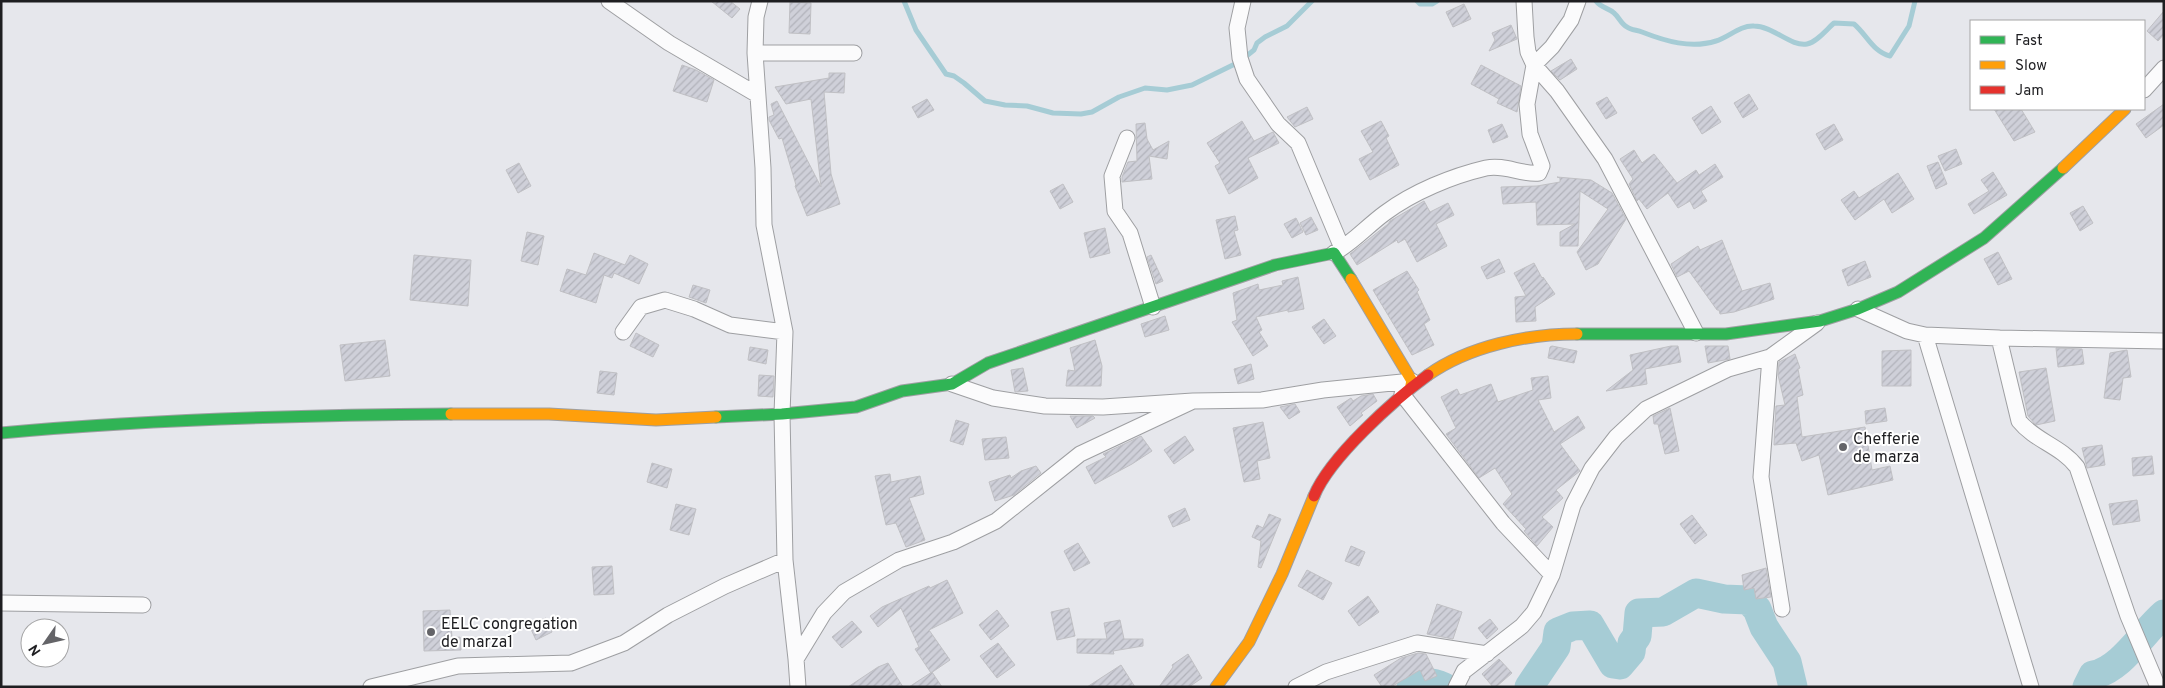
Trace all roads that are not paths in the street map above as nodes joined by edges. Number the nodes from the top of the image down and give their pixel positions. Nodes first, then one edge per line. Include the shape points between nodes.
1 (609, 1) edge
2 (760, 1) edge
3 (1242, 1) edge
4 (1524, 1) edge
5 (1578, 1) edge
6 (754, 53) junction
7 (854, 53) dead end
8 (1534, 65) junction
9 (2164, 68) edge
10 (2145, 89) edge
11 (756, 94) junction
12 (2124, 110) edge
13 (1127, 138) dead end
14 (1338, 250) junction
15 (1153, 307) junction
16 (1858, 309) junction
17 (1820, 321) junction
18 (623, 332) dead end
19 (785, 332) junction
20 (1696, 333) junction
21 (1925, 335) junction
22 (1999, 338) junction
23 (2164, 340) edge
24 (1770, 357) junction
25 (952, 384) junction
26 (1408, 387) junction
27 (1193, 401) junction
28 (782, 414) junction
29 (1, 433) edge
30 (785, 560) junction
31 (1552, 575) junction
32 (1, 602) edge
33 (143, 604) dead end
34 (1782, 609) dead end
35 (1487, 654) junction
36 (796, 659) junction
37 (1457, 684) edge
38 (371, 687) edge
39 (798, 687) edge
40 (1216, 687) edge
41 (1296, 687) edge
42 (2031, 687) edge
43 (2158, 687) edge

1 - 11 street via 670,43
2 - 6 street
3 - 14 street via 1237,28 1240,58 1247,79 1278,124 1298,144
4 - 8 street via 1526,37
5 - 8 street via 1566,27
6 - 7 street
6 - 11 street
8 - 14 street via 1527,104 1530,134 1542,166 1539,173 1528,174 1505,167 1488,168 1448,181 1411,196
8 - 20 street via 1557,90 1604,159
9 - 10 street
11 - 19 street via 764,225
12 - 16 street via 1984,238 1905,288
13 - 15 street via 1112,176 1115,211 1130,234
14 - 15 street via 1275,265
14 - 26 street
15 - 25 street via 988,363
16 - 17 street
16 - 21 street via 1907,331
17 - 20 street via 1726,334
17 - 24 street
18 - 19 street via 641,307 665,300 730,325
19 - 28 street
20 - 26 street via 1549,334 1522,338 1444,364
21 - 22 street
21 - 42 street
22 - 23 street
22 - 43 street via 2019,421 2026,430 2068,456 2077,467 2111,569
24 - 31 street via 1728,369 1646,409 1616,437 1592,468 1573,505
24 - 34 street via 1761,477
25 - 27 street via 993,398 1045,406 1103,407
25 - 28 street via 902,391 856,407
26 - 27 street via 1323,390 1262,400
26 - 31 street via 1503,523
26 - 40 street via 1340,456 1317,488 1282,574 1249,642
27 - 36 street via 1080,454 996,521 953,542 899,560 844,592 824,613
28 - 29 street via 656,420 549,414 307,415 74,426
28 - 30 street
30 - 36 street
30 - 38 street via 668,615 624,643 571,663 458,666
31 - 35 street via 1534,612
32 - 33 street
35 - 37 street via 1464,671
35 - 41 street via 1417,643 1326,672
36 - 39 street

